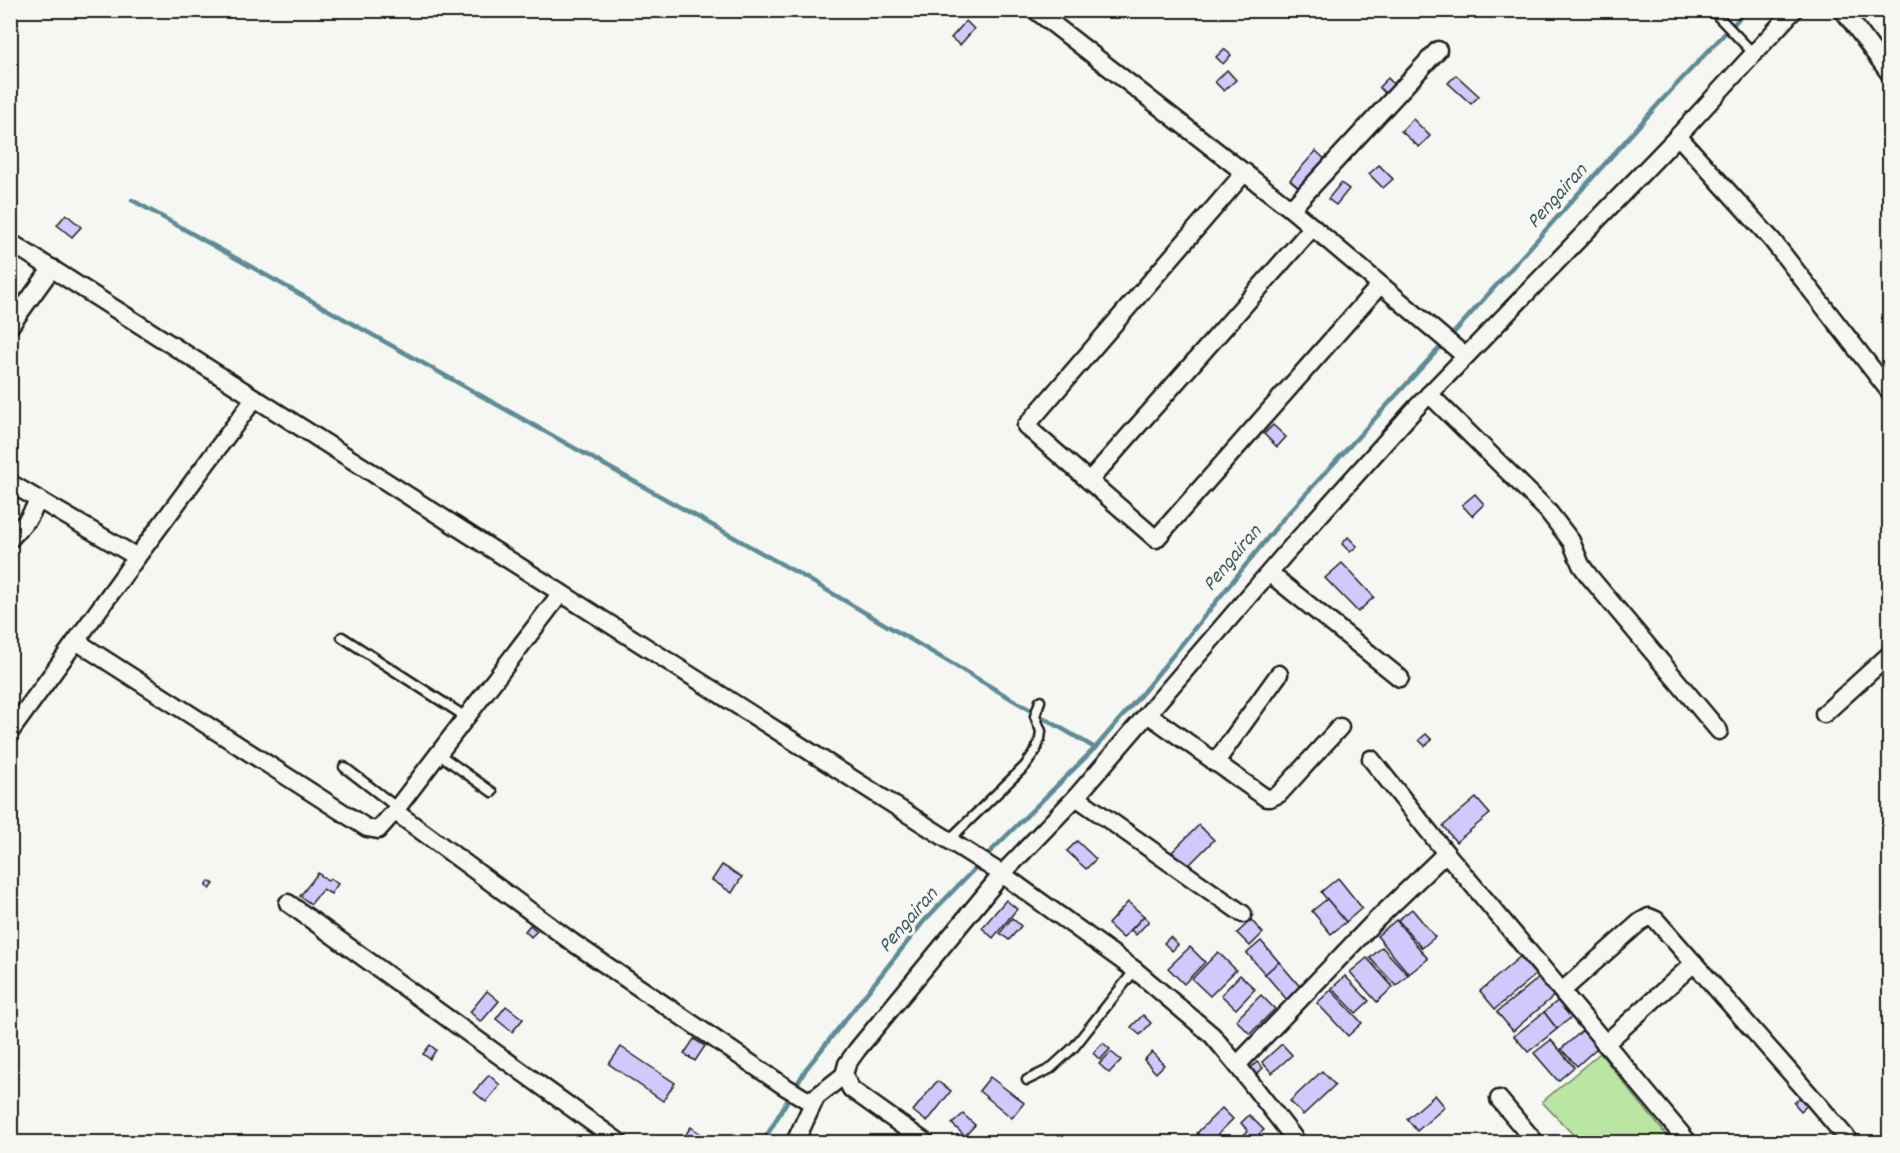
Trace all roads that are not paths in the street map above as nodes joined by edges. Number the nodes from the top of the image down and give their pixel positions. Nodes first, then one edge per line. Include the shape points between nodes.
1 (1035, 10) edge
2 (1712, 10) edge
3 (1794, 10) edge
4 (1843, 10) edge
5 (1750, 48) junction
6 (1438, 50) dead end
7 (1890, 74) edge
8 (1678, 136) junction
9 (1245, 172) junction
10 (1291, 209) junction
11 (1313, 227) junction
12 (10, 242) edge
13 (52, 268) junction
14 (1380, 285) junction
15 (10, 326) edge
16 (1465, 357) junction
17 (1890, 392) edge
18 (1429, 394) junction
19 (255, 398) junction
20 (1089, 481) junction
21 (10, 483) edge
22 (39, 500) junction
23 (10, 539) edge
24 (137, 557) junction
25 (1269, 573) junction
26 (561, 592) junction
27 (342, 637) dead end
28 (76, 641) junction
29 (1890, 654) edge
30 (1279, 674) dead end
31 (1400, 678) dead end
32 (1037, 708) dead end
33 (1824, 714) dead end
34 (1149, 715) junction
35 (466, 717) junction
36 (1340, 727) dead end
37 (1719, 731) dead end
38 (10, 732) edge
39 (439, 754) junction
40 (1371, 759) dead end
41 (1215, 763) junction
42 (344, 767) dead end
43 (492, 792) dead end
44 (1077, 797) junction
45 (396, 809) junction
46 (949, 840) junction
47 (1446, 853) junction
48 (998, 871) junction
49 (288, 903) dead end
50 (1243, 914) dead end
51 (1694, 963) junction
52 (1136, 970) junction
53 (1562, 991) junction
54 (1605, 1044) junction
55 (1238, 1065) junction
56 (844, 1075) junction
57 (1027, 1080) dead end
58 (816, 1097) junction
59 (1499, 1099) dead end
60 (619, 1143) edge
61 (795, 1143) edge
62 (925, 1143) edge
63 (1297, 1143) edge
64 (1535, 1143) edge
65 (1688, 1143) edge
66 (1850, 1143) edge

1 - 9 street
2 - 5 lane
3 - 5 street
4 - 7 street
5 - 8 street
6 - 10 street
8 - 16 street
8 - 17 street via 1772,240
9 - 10 street
9 - 20 street via 1026,426
10 - 11 street
11 - 14 street
11 - 20 street
12 - 13 street
13 - 15 street
13 - 19 street
14 - 16 street
14 - 20 street via 1156,539
16 - 18 street
18 - 25 street
18 - 37 street via 1558,523 1588,576
19 - 24 street
19 - 26 street
21 - 22 street
22 - 23 street
22 - 24 street
24 - 28 street
25 - 31 street
25 - 34 street
26 - 35 street
26 - 46 street
27 - 35 lane
28 - 38 street
28 - 45 street via 367,828 378,830
29 - 33 street
30 - 41 street
32 - 46 lane via 1041,730 1036,750 1025,766
34 - 41 street
34 - 44 street
35 - 39 street
36 - 41 street via 1279,794 1270,798 1261,796
39 - 43 lane
39 - 45 street
40 - 47 street
42 - 45 lane
44 - 48 street
44 - 50 street
45 - 58 street via 572,942 784,1086 807,1100
46 - 48 street
47 - 53 street
47 - 55 street via 1372,924
48 - 52 street
48 - 56 street via 856,1050
49 - 60 street
51 - 53 street via 1649,917
51 - 54 street
51 - 66 street
52 - 55 street via 1212,1035
52 - 57 lane via 1074,1047 1050,1069
53 - 54 street
54 - 65 street
55 - 63 street
56 - 58 street
56 - 62 street via 851,1089
58 - 61 street
59 - 64 street

